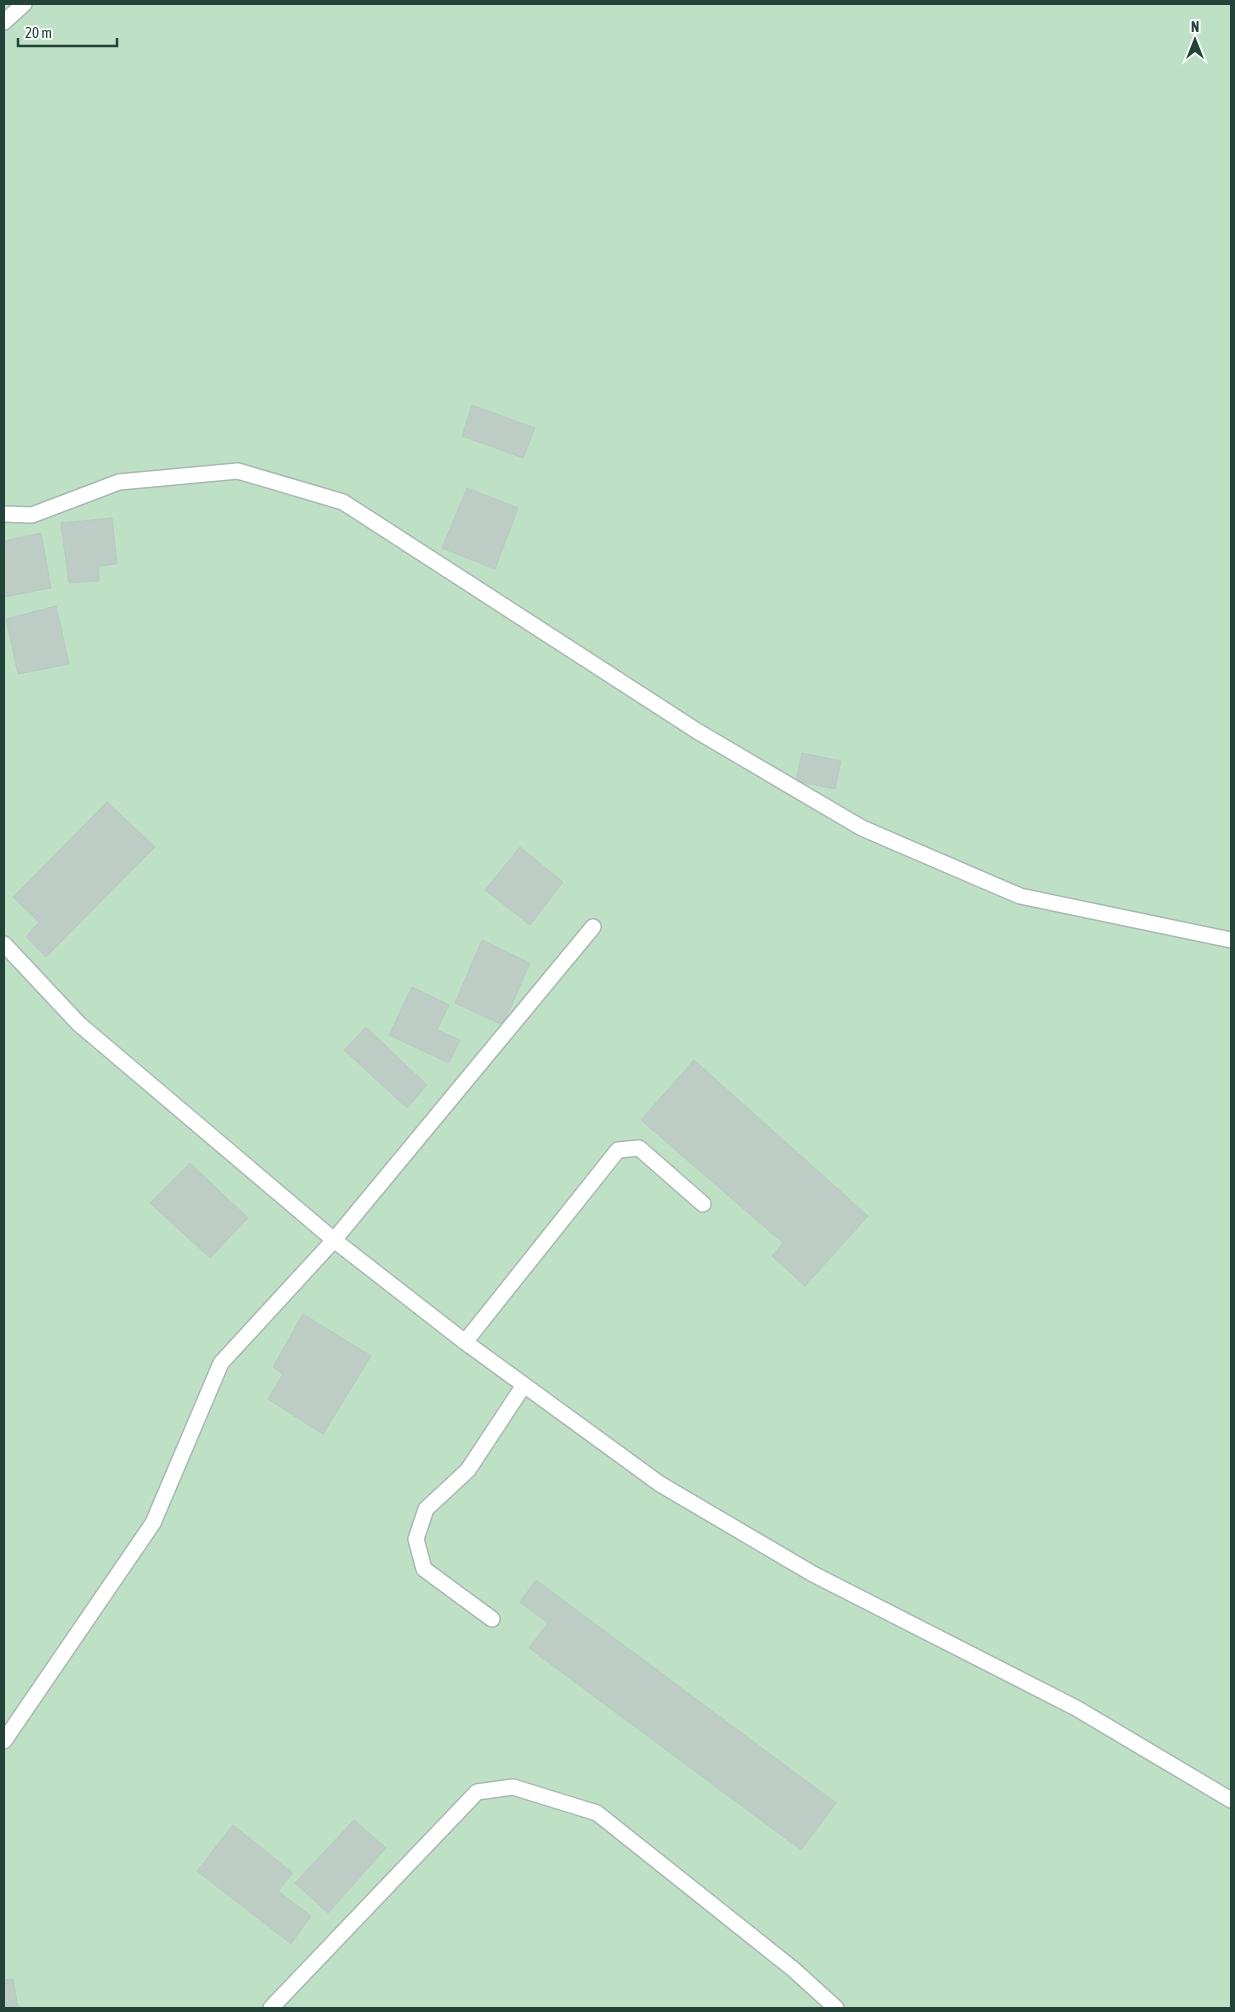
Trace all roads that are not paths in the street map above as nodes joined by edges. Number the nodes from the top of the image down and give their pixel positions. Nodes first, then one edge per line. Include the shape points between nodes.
1 (24, 4) edge
2 (4, 22) edge
3 (4, 514) edge
4 (593, 927) dead end
5 (1231, 940) edge
6 (4, 944) edge
7 (703, 1204) dead end
8 (334, 1240) junction
9 (465, 1342) junction
10 (524, 1385) junction
11 (492, 1619) dead end
12 (4, 1741) edge
13 (1231, 1800) edge
14 (271, 2008) edge
15 (836, 2008) edge

1 - 2 street
3 - 5 street via 32,515 118,482 238,471 343,502 697,731 862,828 1020,896
4 - 8 street
6 - 8 street via 79,1024
7 - 9 street via 639,1148 618,1150
8 - 9 street
8 - 12 street via 222,1363 153,1523
9 - 10 street
10 - 11 street via 468,1470 426,1509 416,1539 424,1569
10 - 13 street via 660,1484 813,1574 1076,1708
14 - 15 street via 477,1792 513,1787 597,1813 793,1969

